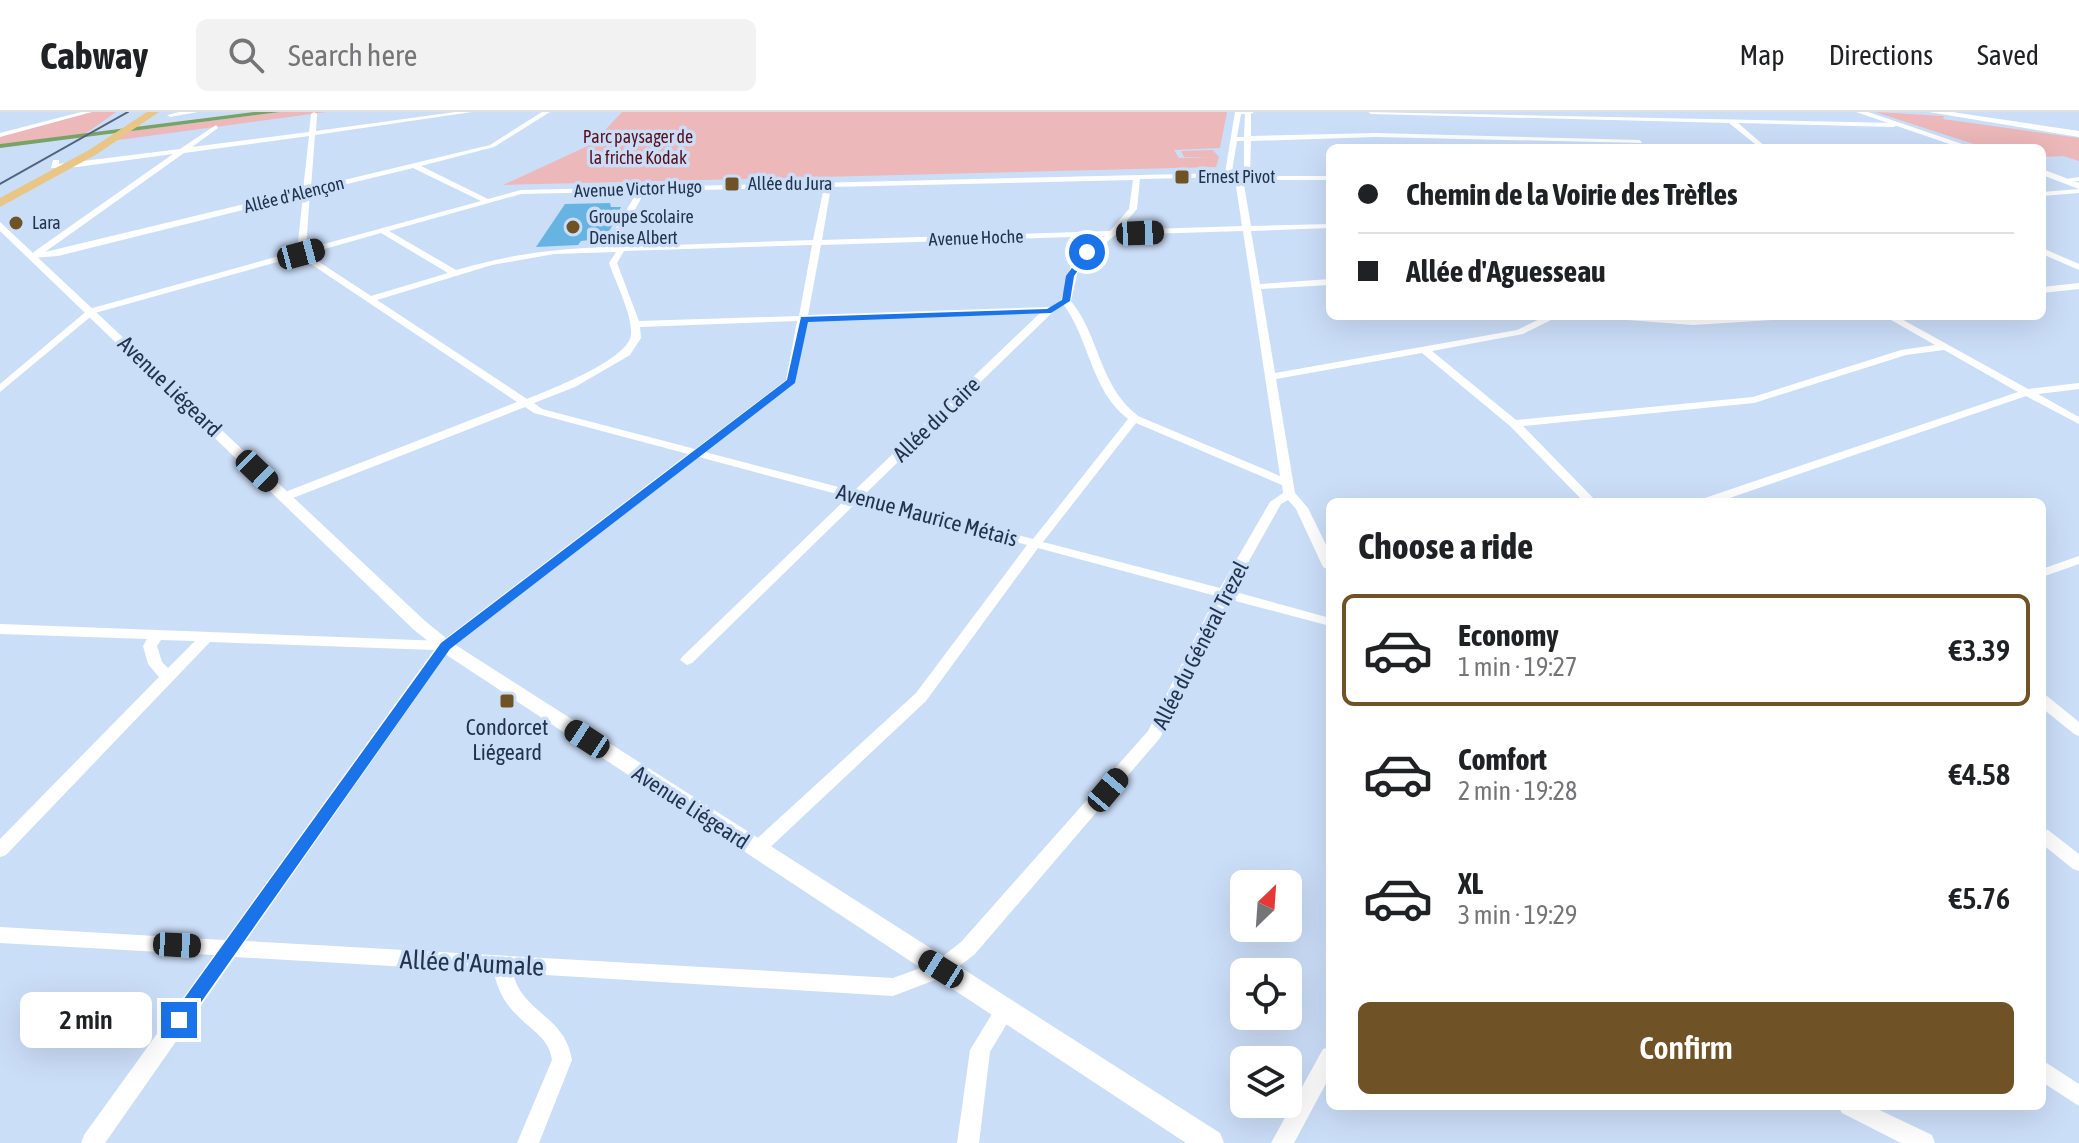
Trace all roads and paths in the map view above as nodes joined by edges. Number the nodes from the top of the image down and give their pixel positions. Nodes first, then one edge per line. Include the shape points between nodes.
1 (89, 112) edge
2 (154, 112) edge
3 (195, 112) edge
4 (469, 112) edge
5 (547, 112) edge
6 (1250, 112) edge
7 (1371, 112) edge
8 (1860, 112) edge
9 (1934, 112) edge
10 (1418, 113) edge
11 (314, 114) dead end
12 (170, 115) dead end
13 (1615, 115) edge
14 (137, 117) edge
15 (1731, 121) junction
16 (0, 125) edge
17 (1894, 125) junction
18 (1625, 126) dead end
19 (216, 127) dead end
20 (29, 128) junction
21 (313, 133) junction
22 (1632, 134) dead end
23 (2079, 134) edge
24 (0, 135) edge
25 (1432, 137) junction
26 (1234, 139) junction
27 (1249, 139) junction
28 (1616, 144) edge
29 (1641, 144) edge
30 (1759, 144) edge
31 (1956, 144) edge
32 (180, 151) junction
33 (60, 164) junction
34 (414, 165) junction
35 (2046, 173) edge
36 (1239, 176) junction
37 (1326, 178) edge
38 (2079, 179) edge
39 (1136, 180) junction
40 (2064, 180) junction
41 (2079, 188) edge
42 (308, 192) junction
43 (828, 193) junction
44 (2046, 193) edge
45 (638, 197) dead end
46 (0, 201) edge
47 (489, 202) junction
48 (0, 225) edge
49 (1326, 226) edge
50 (1247, 230) junction
51 (383, 231) junction
52 (1112, 234) junction
53 (819, 242) junction
54 (622, 248) junction
55 (608, 249) junction
56 (2046, 253) edge
57 (301, 254) junction
58 (34, 256) junction
59 (2079, 267) edge
60 (456, 274) junction
61 (1326, 282) edge
62 (2079, 286) edge
63 (1255, 287) junction
64 (2046, 290) edge
65 (369, 300) junction
66 (1066, 301) junction
67 (92, 311) junction
68 (1048, 311) junction
69 (804, 319) junction
70 (1546, 320) edge
71 (1667, 320) edge
72 (1724, 320) edge
73 (1896, 320) edge
74 (635, 324) junction
75 (1946, 347) junction
76 (1426, 351) junction
77 (1271, 377) junction
78 (2079, 386) edge
79 (0, 389) edge
80 (2027, 392) junction
81 (525, 404) junction
82 (1134, 418) junction
83 (2079, 421) edge
84 (1514, 424) junction
85 (696, 454) junction
86 (1288, 488) junction
87 (856, 496) junction
88 (284, 497) junction
89 (1587, 498) edge
90 (1718, 498) edge
91 (1035, 544) junction
92 (1326, 559) edge
93 (2079, 560) edge
94 (2046, 572) edge
95 (1224, 593) junction
96 (1326, 621) edge
97 (0, 629) edge
98 (156, 637) junction
99 (205, 639) junction
100 (445, 646) junction
101 (687, 660) dead end
102 (168, 677) junction
103 (2046, 703) edge
104 (2079, 730) edge
105 (2046, 838) edge
106 (0, 850) edge
107 (756, 850) junction
108 (2079, 864) edge
109 (0, 935) edge
110 (230, 948) junction
111 (502, 965) junction
112 (941, 969) junction
113 (1005, 1010) junction
114 (1326, 1063) edge
115 (2046, 1073) edge
116 (2079, 1096) edge
117 (1857, 1110) edge
118 (92, 1143) edge
119 (528, 1143) edge
120 (968, 1143) edge
121 (1210, 1143) edge
122 (1282, 1143) edge
123 (1924, 1143) edge

1 - 20 street
2 - 14 main road
3 - 12 street
4 - 21 street
5 - 34 street, Allée d'Alençon via 492,146
6 - 26 street via 1238,112
6 - 27 street
7 - 10 street
8 - 17 street
9 - 23 main road
10 - 13 street
10 - 25 street
11 - 21 street
13 - 15 street
13 - 18 street
14 - 33 main road via 113,126
14 - 33 main road via 93,152
15 - 17 street
15 - 30 street
16 - 20 street
17 - 31 street
19 - 32 street
20 - 24 street
21 - 32 street
21 - 42 street
22 - 29 street
25 - 27 street
25 - 28 street
26 - 27 street
26 - 36 street via 1228,172
27 - 36 street
32 - 33 street
32 - 58 street
33 - 46 main road
34 - 42 street, Allée d'Alençon
34 - 47 street
35 - 40 street
36 - 37 street, Avenue Victor Hugo
36 - 39 street, Avenue Victor Hugo via 1201,174 1203,182
36 - 50 street
38 - 40 street
39 - 43 street, Avenue Victor Hugo
39 - 52 street via 1133,209
40 - 41 street
41 - 44 street
42 - 57 street
42 - 58 street, Allée d'Alençon
43 - 47 street, Avenue Victor Hugo via 521,192
43 - 53 street
45 - 55 street
47 - 51 street, Avenue Victor Hugo
48 - 58 street, Avenue Liégeard
49 - 50 street, Avenue Hoche
50 - 52 street, Avenue Hoche
50 - 63 street
51 - 57 street, Avenue Victor Hugo
51 - 60 street
52 - 53 street, Avenue Hoche
52 - 66 street via 1075,265
53 - 54 street, Avenue Hoche
53 - 69 street
54 - 55 street, Avenue Hoche
54 - 74 street via 613,263
55 - 60 street, Avenue Hoche via 521,255
56 - 59 street
57 - 65 street, Avenue Maurice Métais
57 - 67 street, Avenue Victor Hugo
58 - 67 street, Avenue Liégeard
60 - 65 street, Avenue Hoche
61 - 63 street
62 - 64 street
63 - 77 street
65 - 81 street, Avenue Maurice Métais
66 - 68 street
66 - 82 street via 1080,315 1104,387
67 - 79 street
67 - 88 street, Avenue Liégeard
68 - 69 street
68 - 87 street, Allée du Caire
69 - 74 street
69 - 85 street via 791,381
70 - 76 street via 1520,332
71 - 72 street
73 - 75 street
74 - 81 street via 636,338 626,353 599,372
75 - 80 street
75 - 84 street via 1905,352 1754,400
76 - 77 street
76 - 84 street
77 - 86 street
78 - 80 street
80 - 83 street
80 - 90 street
81 - 85 street, Avenue Maurice Métais
81 - 88 street
82 - 86 street
82 - 91 street
84 - 89 street
85 - 87 street, Avenue Maurice Métais
85 - 100 street
86 - 92 street
86 - 95 street, Allée du Général Trezel
87 - 91 street, Avenue Maurice Métais
87 - 101 street, Allée du Caire
88 - 100 street, Avenue Liégeard
91 - 95 street, Avenue Maurice Métais
91 - 107 street via 921,697
93 - 94 street
95 - 96 street, Avenue Maurice Métais
95 - 112 street, Allée du Général Trezel via 1154,734 968,948
97 - 98 street
98 - 99 street
98 - 102 street via 151,655
99 - 100 street
99 - 102 street
100 - 107 street, Avenue Liégeard
100 - 110 street
102 - 106 street
103 - 104 street
105 - 108 street
107 - 112 street, Avenue Liégeard
109 - 110 street, Allée d'Aumale
110 - 111 street, Allée d'Aumale
110 - 118 street
111 - 112 street, Allée d'Aumale via 893,987
111 - 119 street via 504,986 515,1003 563,1048
112 - 113 street, Avenue Liégeard
113 - 120 street via 980,1050
113 - 121 street, Avenue Liégeard
114 - 122 street
115 - 116 street
117 - 123 street

